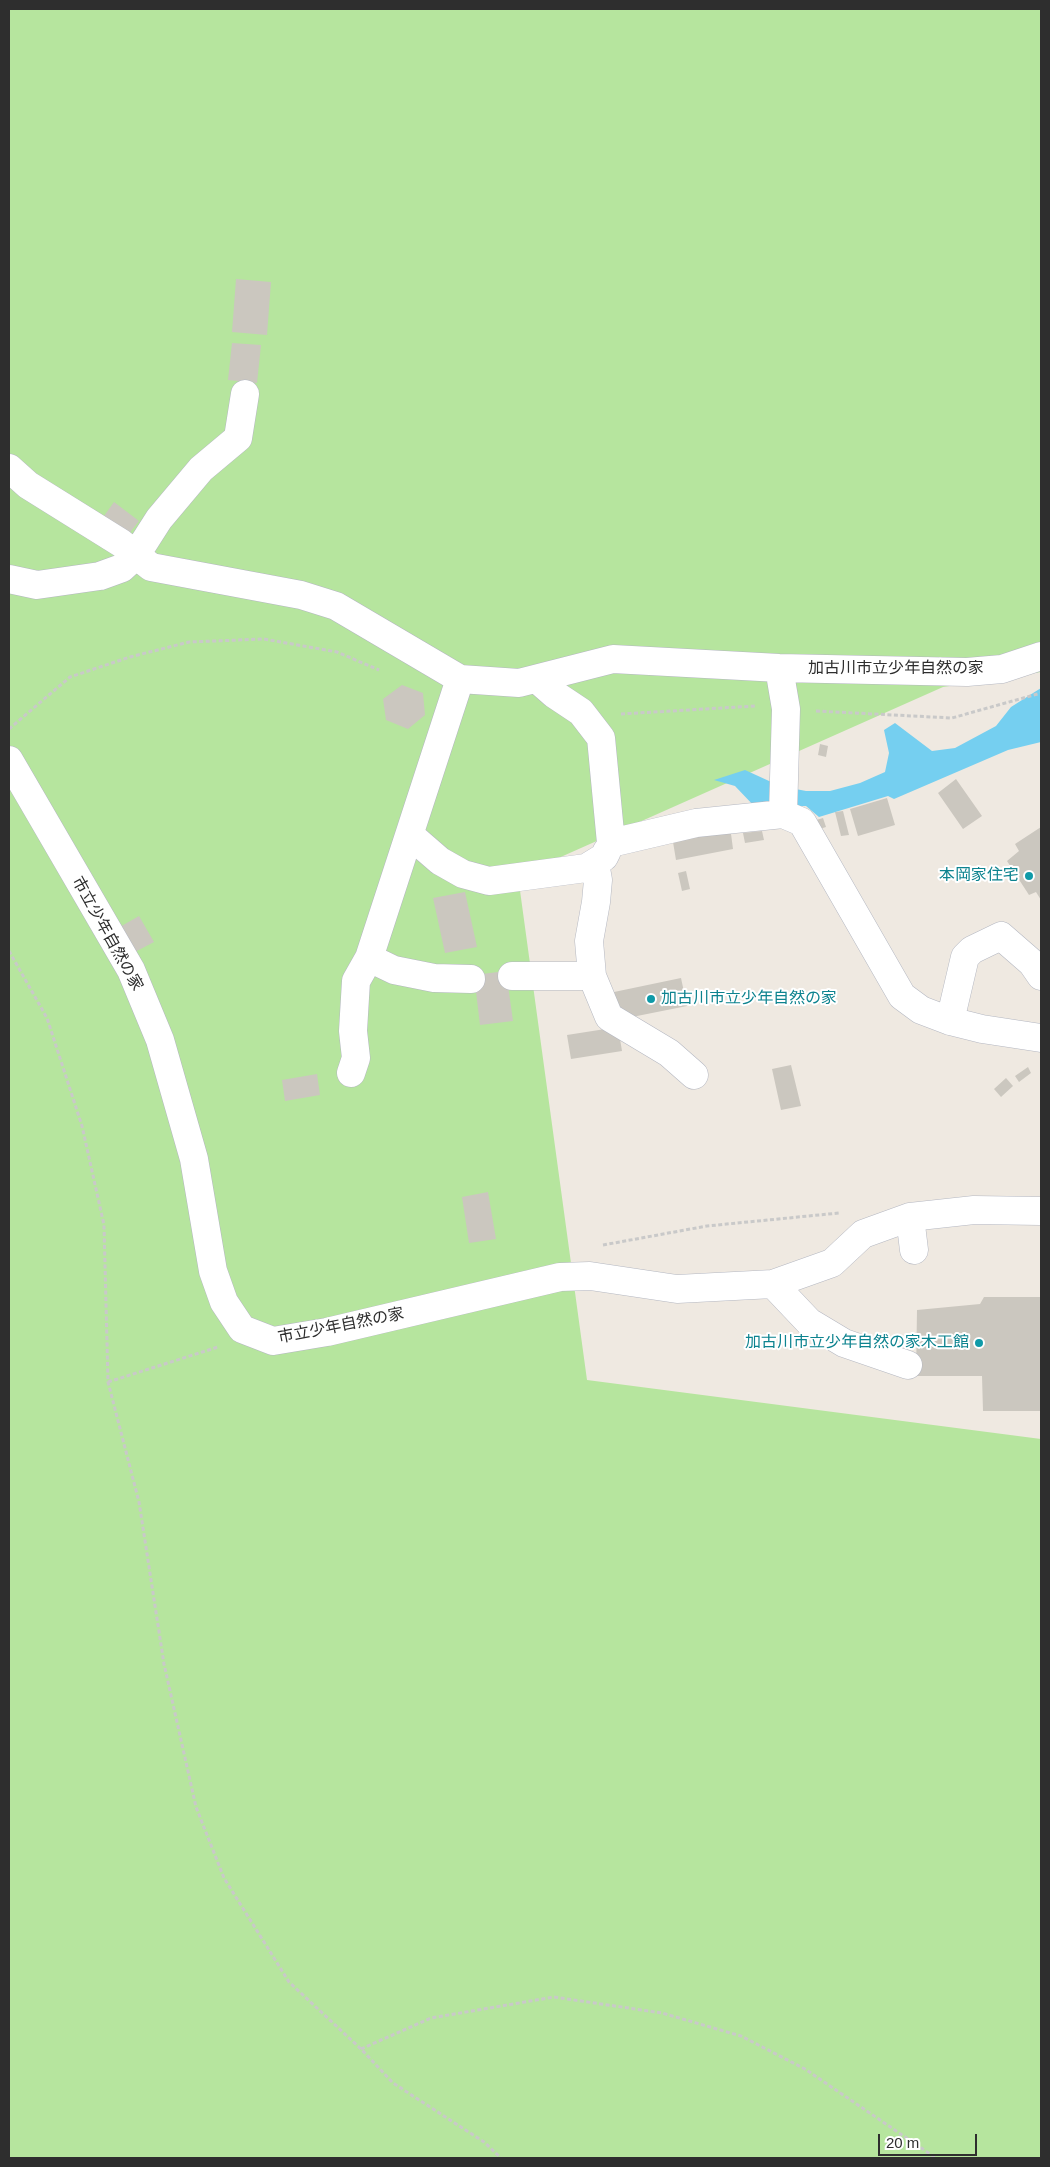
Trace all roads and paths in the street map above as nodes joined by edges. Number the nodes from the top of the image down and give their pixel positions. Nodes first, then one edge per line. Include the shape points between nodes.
1 (245, 394) dead end
2 (9, 468) edge
3 (136, 555) junction
4 (9, 579) edge
5 (1041, 656) edge
6 (779, 668) junction
7 (460, 679) junction
8 (538, 680) junction
9 (9, 760) edge
10 (783, 814) junction
11 (410, 835) junction
12 (603, 853) junction
13 (9, 951) edge
14 (369, 958) junction
15 (512, 976) dead end
16 (592, 976) junction
17 (1041, 976) edge
18 (471, 979) dead end
19 (950, 1021) junction
20 (1041, 1038) edge
21 (351, 1073) dead end
22 (694, 1075) dead end
23 (1041, 1211) edge
24 (910, 1217) junction
25 (914, 1250) dead end
26 (773, 1284) junction
27 (908, 1365) dead end
28 (361, 2049) junction
29 (501, 2158) edge
30 (936, 2158) edge

1 - 3 lane via 238,438 201,469 158,519
2 - 3 lane, 加古川市立少年自然の家 via 28,485
3 - 4 lane via 122,568 100,576 36,586
3 - 7 lane, 加古川市立少年自然の家 via 151,567 301,594 336,606
5 - 6 lane, 加古川市立少年自然の家 via 1002,669 967,672
6 - 8 lane, 加古川市立少年自然の家 via 613,659
6 - 10 lane via 786,709
7 - 8 lane, 加古川市立少年自然の家 via 519,683
7 - 11 lane
8 - 12 lane via 581,712 601,738
9 - 26 lane, 市立少年自然の家 via 131,970 160,1040 194,1159 214,1272 224,1302 242,1329 273,1341 328,1332 560,1277 590,1276 677,1288
10 - 12 lane via 696,823
10 - 19 lane via 802,822 902,996 921,1010
11 - 12 lane via 440,861 463,874 489,881 586,868
11 - 14 lane
12 - 16 lane via 589,941
13 - 28 path via 47,1018 82,1126 104,1225 108,1382 139,1502 164,1664 196,1807 224,1878 289,1982
14 - 18 lane via 394,970 434,978
14 - 21 lane via 356,981 353,1031 356,1058
15 - 16 lane
16 - 22 lane via 609,1017 669,1053
17 - 19 lane via 1006,932 972,950 965,958
19 - 20 lane
23 - 24 lane, 市立少年自然の家 via 974,1210
24 - 25 lane
24 - 26 lane, 市立少年自然の家 via 863,1234 832,1263
26 - 27 lane via 809,1322 844,1343
28 - 29 path via 393,2083 484,2142
28 - 30 path via 431,2018 554,1997 662,2013 741,2036 805,2069

